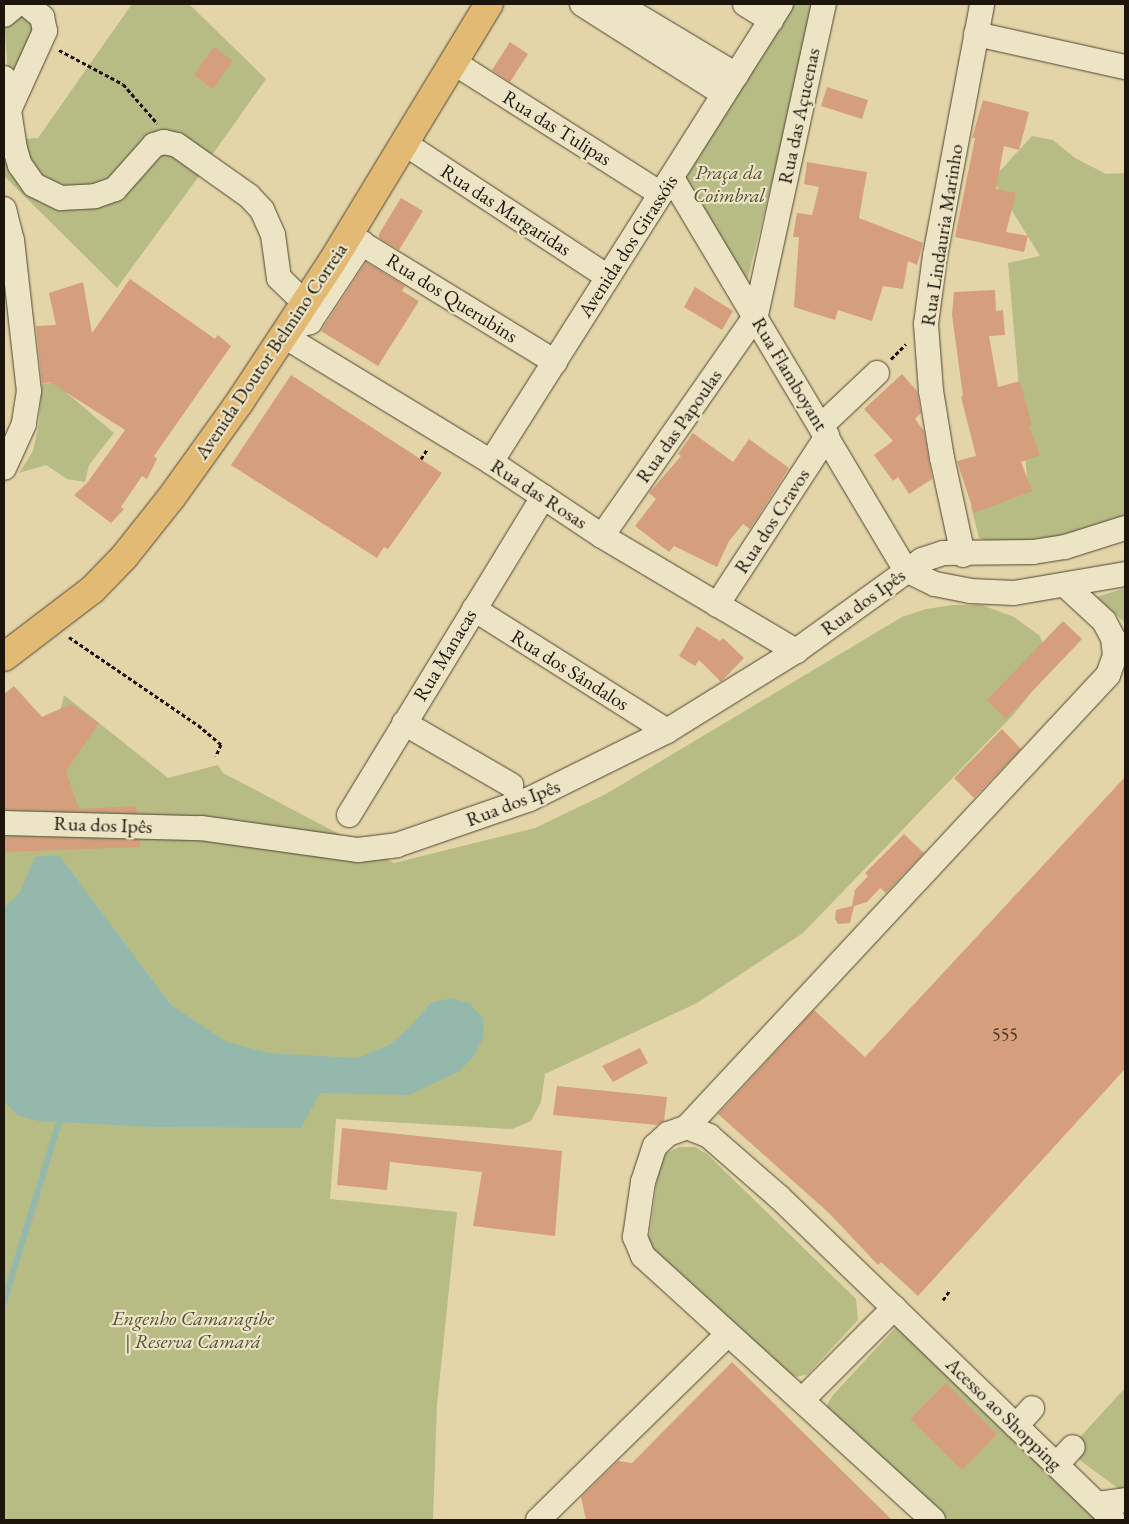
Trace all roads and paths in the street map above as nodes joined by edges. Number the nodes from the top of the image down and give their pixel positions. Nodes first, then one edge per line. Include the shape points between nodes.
1 (489, 4) edge
2 (582, 4) edge
3 (618, 4) edge
4 (745, 4) edge
5 (824, 4) edge
6 (982, 4) edge
7 (32, 5) edge
8 (776, 12) edge
9 (4, 15) edge
10 (976, 34) junction
11 (43, 41) junction
12 (453, 62) junction
13 (1125, 67) edge
14 (4, 78) edge
15 (730, 84) junction
16 (10, 108) junction
17 (164, 142) junction
18 (404, 143) junction
19 (666, 186) junction
20 (4, 209) edge
21 (355, 239) junction
22 (608, 277) junction
23 (305, 303) junction
24 (756, 316) junction
25 (926, 324) junction
26 (286, 332) junction
27 (555, 362) junction
28 (877, 373) joint
29 (824, 431) junction
30 (491, 462) junction
31 (4, 468) edge
32 (543, 497) junction
33 (1125, 528) edge
34 (602, 536) junction
35 (963, 554) junction
36 (906, 570) junction
37 (1125, 574) edge
38 (1065, 585) junction
39 (717, 605) junction
40 (474, 609) junction
41 (50, 624) junction
42 (796, 652) junction
43 (4, 656) edge
44 (404, 723) junction
45 (667, 731) junction
46 (216, 756) dead end
47 (512, 784) dead end
48 (349, 815) dead end
49 (4, 823) edge
50 (687, 1127) junction
51 (950, 1290) dead end
52 (943, 1300) dead end
53 (894, 1308) junction
54 (728, 1334) junction
55 (802, 1399) junction
56 (1032, 1408) dead end
57 (1016, 1426) junction
58 (1073, 1447) dead end
59 (1056, 1464) junction
60 (1125, 1500) edge
61 (1106, 1512) edge
62 (538, 1520) edge
63 (933, 1520) edge

1 - 12 main road, Avenida Doutor Belmino Correia
2 - 15 street
3 - 15 street
4 - 8 street
5 - 24 street, Rua das Açucenas
6 - 10 street, Rua Lindauria Marinho
7 - 9 street via 17,4
7 - 11 street via 45,24
8 - 15 street, Avenida dos Girassóis
10 - 13 street
10 - 25 street, Rua Lindauria Marinho via 935,256
11 - 16 street
11 - 17 path via 123,84 151,114
12 - 18 main road, Avenida Doutor Belmino Correia
12 - 19 street, Rua das Tulipas
14 - 16 street
15 - 19 street, Avenida dos Girassóis
16 - 17 street via 20,165 34,185 61,198 90,197 115,188 146,151
17 - 23 street via 177,145 249,196 262,210 273,235 279,278
18 - 21 main road, Avenida Doutor Belmino Correia
18 - 22 street, Rua das Margaridas
19 - 22 street, Avenida dos Girassóis
19 - 24 street, Rua Flamboyant
20 - 31 street via 12,240 29,391 24,424
21 - 23 main road, Avenida Doutor Belmino Correia
21 - 26 street via 310,322
21 - 27 street, Rua dos Querubins
22 - 27 street, Avenida dos Girassóis
23 - 26 main road, Avenida Doutor Belmino Correia
24 - 29 street, Rua Flamboyant
24 - 34 street, Rua das Papoulas
25 - 28 path
25 - 35 street, Rua Lindauria Marinho via 942,458
26 - 30 street, Rua das Rosas
26 - 41 main road, Avenida Doutor Belmino Correia via 171,498 124,557 92,590
27 - 30 street, Avenida dos Girassóis
28 - 29 street, Rua dos Cravos
29 - 36 street, Rua Flamboyant
29 - 39 street, Rua dos Cravos
30 - 32 street, Rua das Rosas
32 - 34 street, Rua das Rosas
32 - 40 street, Rua Manacas
33 - 35 street, Rua dos Ipês via 1065,547 1033,552
34 - 39 street, Rua das Rosas
35 - 36 street, Rua dos Ipês via 943,553
36 - 38 street via 935,584 970,591 1014,593
36 - 42 street, Rua dos Ipês
37 - 38 street
38 - 50 street via 1104,621 1113,638 1115,656 1108,675
39 - 42 street, Rua das Rosas
40 - 44 street, Rua Manacas
40 - 45 street, Rua dos Sândalos
41 - 43 main road, Avenida Doutor Belmino Correia
41 - 46 path via 198,725 221,744
42 - 45 street, Rua dos Ipês
44 - 47 street, Rua dos Ipês
44 - 48 street, Rua Manacas
45 - 49 street, Rua dos Ipês via 551,790 397,845 358,850 201,828
50 - 53 street, Acesso ao Shopping via 709,1136 751,1172
50 - 54 street via 668,1134 655,1146 643,1182 635,1237 643,1256 658,1272
51 - 52 path
53 - 55 street
53 - 57 street, Acesso ao Shopping
54 - 55 street
54 - 62 street
55 - 63 street
56 - 57 street
57 - 59 street, Acesso ao Shopping
58 - 59 street
59 - 61 street, Acesso ao Shopping
60 - 61 street

